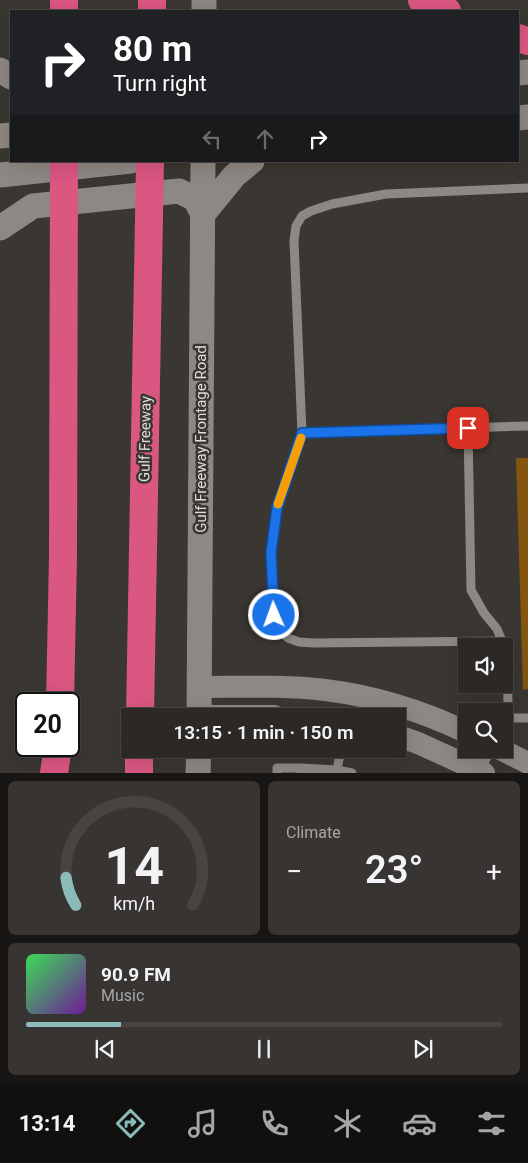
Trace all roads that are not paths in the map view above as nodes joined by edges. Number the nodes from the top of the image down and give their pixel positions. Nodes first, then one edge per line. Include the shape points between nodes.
1 (422, 0) edge
2 (445, 10) edge
3 (64, 162) edge
4 (122, 162) edge
5 (150, 162) edge
6 (203, 162) edge
7 (251, 162) edge
8 (0, 175) edge
9 (528, 188) edge
10 (203, 214) junction
11 (0, 228) edge
12 (528, 426) edge
13 (468, 428) junction
14 (302, 433) junction
15 (502, 638) edge
16 (458, 641) edge
17 (199, 687) junction
18 (60, 692) edge
19 (140, 708) edge
20 (199, 708) edge
21 (528, 718) edge
22 (513, 720) edge
23 (458, 729) edge
24 (406, 739) edge
25 (513, 756) edge
26 (57, 757) edge
27 (59, 757) edge
28 (139, 758) edge
29 (199, 758) edge
30 (339, 758) edge
31 (487, 758) edge
32 (528, 763) edge
33 (337, 770) junction
34 (301, 771) edge
35 (481, 772) edge
36 (54, 773) edge
37 (59, 773) edge
38 (139, 773) edge
39 (198, 773) edge
40 (277, 773) edge
41 (352, 773) edge

1 - 2 highway
3 - 18 highway
4 - 8 main road
5 - 19 highway, Gulf Freeway
6 - 10 main road, Gulf Freeway Frontage Road
7 - 10 main road via 234,176
9 - 14 lane via 386,194 332,204 302,216 296,226 294,241
10 - 11 main road via 195,199 179,192 33,206
10 - 17 main road, Gulf Freeway Frontage Road
12 - 13 lane
13 - 14 lane
13 - 15 lane via 472,590
14 - 16 lane via 277,508 271,553 274,615 280,630 288,638 314,643
17 - 20 main road, Gulf Freeway Frontage Road
17 - 23 street via 324,690 395,704
21 - 22 lane
24 - 35 street
25 - 32 street
26 - 36 highway
27 - 37 highway
28 - 38 highway
29 - 39 main road
30 - 33 lane
31 - 35 lane
33 - 34 lane
33 - 41 lane
34 - 40 lane via 277,768

